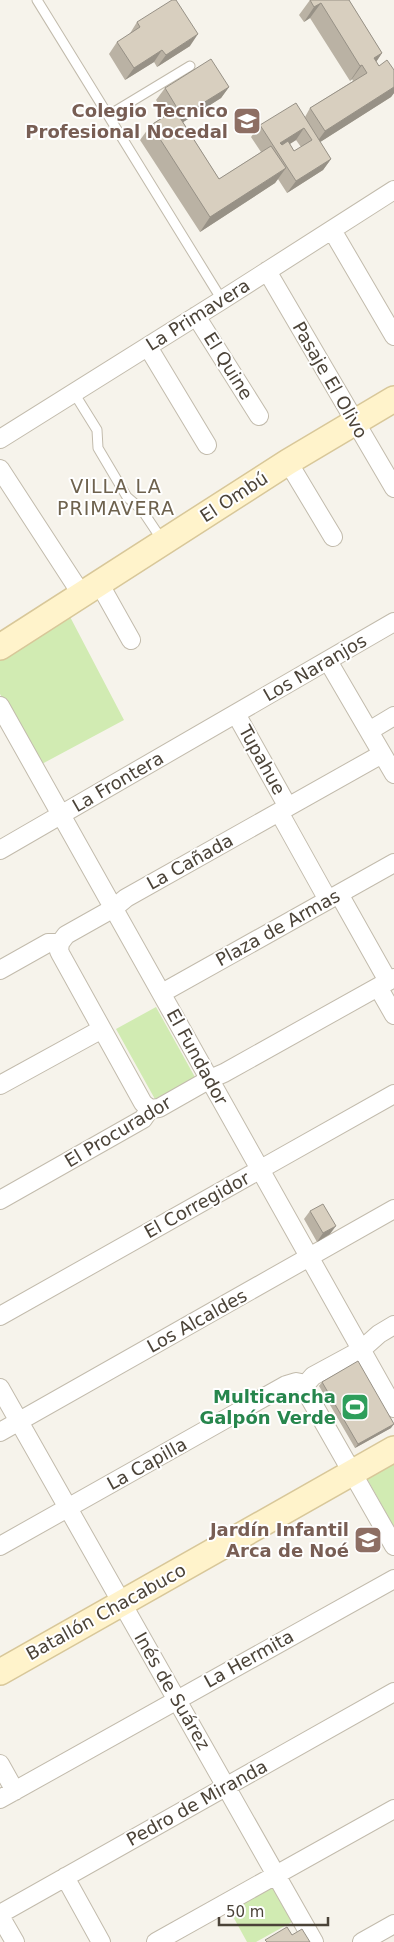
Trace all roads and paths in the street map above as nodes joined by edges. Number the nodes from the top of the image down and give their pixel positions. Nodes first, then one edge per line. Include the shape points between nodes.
1 (37, 0) edge
2 (190, 66) dead end
3 (110, 115) junction
4 (394, 190) edge
5 (332, 230) junction
6 (267, 272) junction
7 (222, 300) junction
8 (196, 316) junction
9 (394, 336) edge
10 (148, 347) junction
11 (74, 393) junction
12 (394, 399) edge
13 (259, 416) dead end
14 (355, 422) junction
15 (0, 439) edge
16 (208, 445) dead end
17 (288, 462) junction
18 (0, 469) edge
19 (394, 488) edge
20 (333, 537) dead end
21 (163, 542) junction
22 (90, 589) junction
23 (394, 622) edge
24 (131, 640) dead end
25 (0, 647) edge
26 (328, 661) junction
27 (0, 706) edge
28 (236, 714) junction
29 (394, 716) edge
30 (369, 731) junction
31 (382, 754) junction
32 (394, 774) edge
33 (284, 809) junction
34 (62, 815) junction
35 (0, 850) edge
36 (394, 863) edge
37 (333, 897) junction
38 (114, 908) junction
39 (60, 943) junction
40 (0, 970) edge
41 (387, 982) edge
42 (162, 993) junction
43 (394, 1015) edge
44 (102, 1029) junction
45 (210, 1079) junction
46 (0, 1085) edge
47 (394, 1094) edge
48 (150, 1109) junction
49 (260, 1169) junction
50 (0, 1200) edge
51 (394, 1209) edge
52 (310, 1257) junction
53 (0, 1316) edge
54 (394, 1325) edge
55 (361, 1350) junction
56 (306, 1384) junction
57 (0, 1388) edge
58 (394, 1408) edge
59 (19, 1421) junction
60 (0, 1432) edge
61 (394, 1449) edge
62 (352, 1473) junction
63 (68, 1508) junction
64 (0, 1546) edge
65 (394, 1546) edge
66 (394, 1579) edge
67 (122, 1603) junction
68 (0, 1672) edge
69 (394, 1692) edge
70 (177, 1700) junction
71 (0, 1764) edge
72 (226, 1787) junction
73 (8, 1795) edge
74 (394, 1809) edge
75 (276, 1876) junction
76 (65, 1877) junction
77 (0, 1915) edge
78 (394, 1924) edge
79 (12, 1940) edge
80 (101, 1942) edge
81 (156, 1942) edge
82 (314, 1942) edge
83 (362, 1942) edge

1 - 3 lane
2 - 3 lane
3 - 7 lane
4 - 5 street, La Primavera
5 - 6 street, La Primavera
5 - 9 street
6 - 7 street, La Primavera
6 - 14 street, Pasaje El Olivo
7 - 8 street, La Primavera
8 - 10 street, La Primavera
8 - 13 street, El Quine
10 - 11 street, La Primavera
10 - 16 street
11 - 15 street, La Primavera
11 - 21 lane via 97,430 98,448 127,497 142,510
12 - 14 street, El Ombú
14 - 17 street, El Ombú
14 - 19 street, Pasaje El Olivo
17 - 20 street
17 - 21 street, El Ombú
18 - 22 street
21 - 22 street, El Ombú
22 - 24 street
22 - 25 street, El Ombú
23 - 26 street, Los Naranjos
26 - 28 street, Los Naranjos
26 - 30 street
27 - 34 street, El Fundador
28 - 33 street, Tupahue
28 - 34 street, La Frontera
29 - 30 street
30 - 31 street
31 - 32 street
31 - 33 street, La Cañada
33 - 37 street, Tupahue
33 - 38 street, La Cañada via 126,898
34 - 35 street, La Frontera
34 - 38 street, El Fundador
36 - 37 street, Plaza de Armas
37 - 41 street, Tupahue
37 - 42 street, Plaza de Armas
38 - 39 street, La Cañada via 66,935
38 - 42 street, El Fundador
39 - 40 street, La Cañada via 48,943
39 - 44 street via 61,955
41 - 43 street, Tupahue
41 - 45 street, El Procurador
42 - 45 street, El Fundador
44 - 46 street
44 - 48 street via 143,1103
45 - 48 street, El Procurador via 159,1108
45 - 49 street, El Fundador
47 - 49 street, El Corregidor
48 - 50 street, El Procurador via 139,1122
49 - 52 street, El Fundador
49 - 53 street, El Corregidor
51 - 52 street, Los Alcaldes
52 - 55 street, El Fundador
52 - 59 street, Los Alcaldes
54 - 55 street, La Capilla
55 - 56 street, La Capilla via 313,1376
55 - 58 street, El Fundador
56 - 62 street via 308,1395
56 - 63 street, La Capilla via 286,1385
57 - 59 street, Inés de Suárez
59 - 60 street, Los Alcaldes
59 - 63 street, Inés de Suárez
61 - 62 street, Batallón Chacabuco
62 - 65 street
62 - 67 street, Batallón Chacabuco
63 - 64 street, La Capilla
63 - 67 street, Inés de Suárez
66 - 70 street, La Hermita
67 - 68 street, Batallón Chacabuco
67 - 70 street, Inés de Suárez
69 - 72 street, Pedro de Miranda
70 - 72 street, Inés de Suárez
70 - 73 street, La Hermita
71 - 73 street
72 - 75 street, Inés de Suárez
72 - 76 street, Pedro de Miranda
74 - 75 street
75 - 81 street
75 - 82 street, Inés de Suárez
76 - 77 street, Pedro de Miranda
76 - 80 street
77 - 79 street
78 - 83 street

